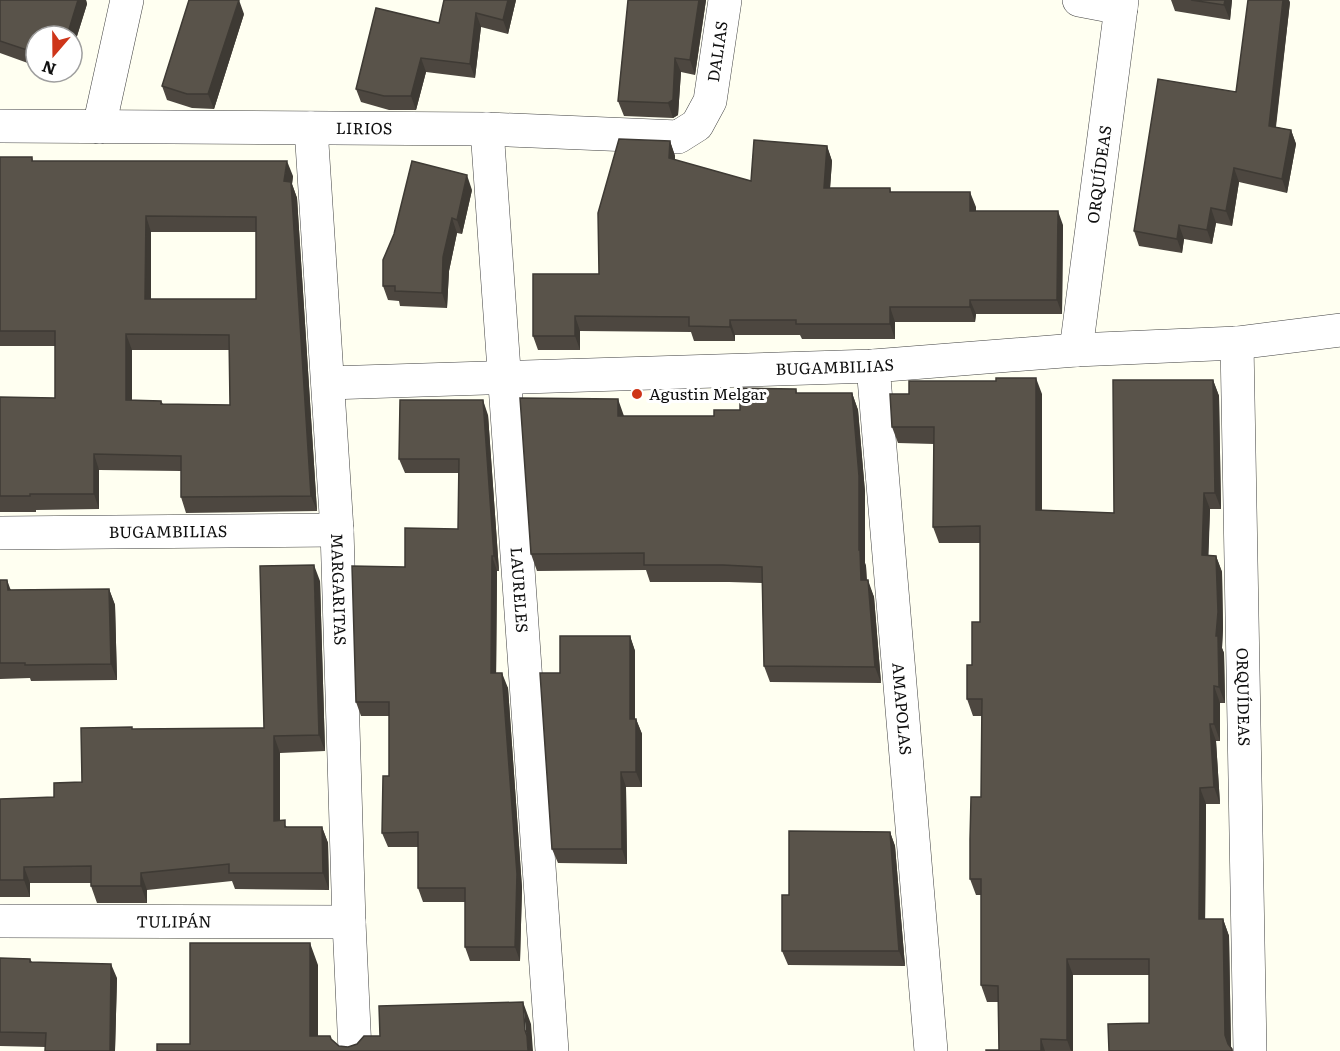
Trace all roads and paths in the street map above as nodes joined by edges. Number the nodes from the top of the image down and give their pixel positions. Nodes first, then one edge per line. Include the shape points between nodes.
1 (127, 0) edge
2 (725, 0) edge
3 (1079, 0) edge
4 (1121, 4) edge
5 (710, 100) joint
6 (0, 126) edge
7 (99, 127) junction
8 (311, 128) junction
9 (487, 129) junction
10 (1340, 330) edge
11 (1237, 342) junction
12 (1076, 350) junction
13 (873, 366) junction
14 (504, 377) junction
15 (328, 383) junction
16 (337, 530) junction
17 (0, 532) edge
18 (0, 921) edge
19 (349, 922) junction
20 (355, 1051) edge
21 (552, 1051) edge
22 (931, 1051) edge
23 (1250, 1051) edge

1 - 7 street
2 - 5 street, DALIAS
3 - 4 street
4 - 12 street, ORQUÍDEAS
5 - 9 street, LIRIOS via 697,125 678,137
6 - 7 street, LIRIOS
7 - 8 street, LIRIOS
8 - 9 street, LIRIOS
8 - 15 street, MARGARITAS
9 - 14 street, LAURELES
10 - 11 street, BUGAMBILIAS
11 - 12 street, BUGAMBILIAS
11 - 23 street, ORQUÍDEAS
12 - 13 street, BUGAMBILIAS
13 - 14 street, BUGAMBILIAS
13 - 22 street, AMAPOLAS
14 - 15 street, BUGAMBILIAS
14 - 21 street, LAURELES
15 - 16 street, MARGARITAS
16 - 17 street, BUGAMBILIAS
16 - 19 street, MARGARITAS
18 - 19 street, TULIPÁN
19 - 20 street, MARGARITAS

